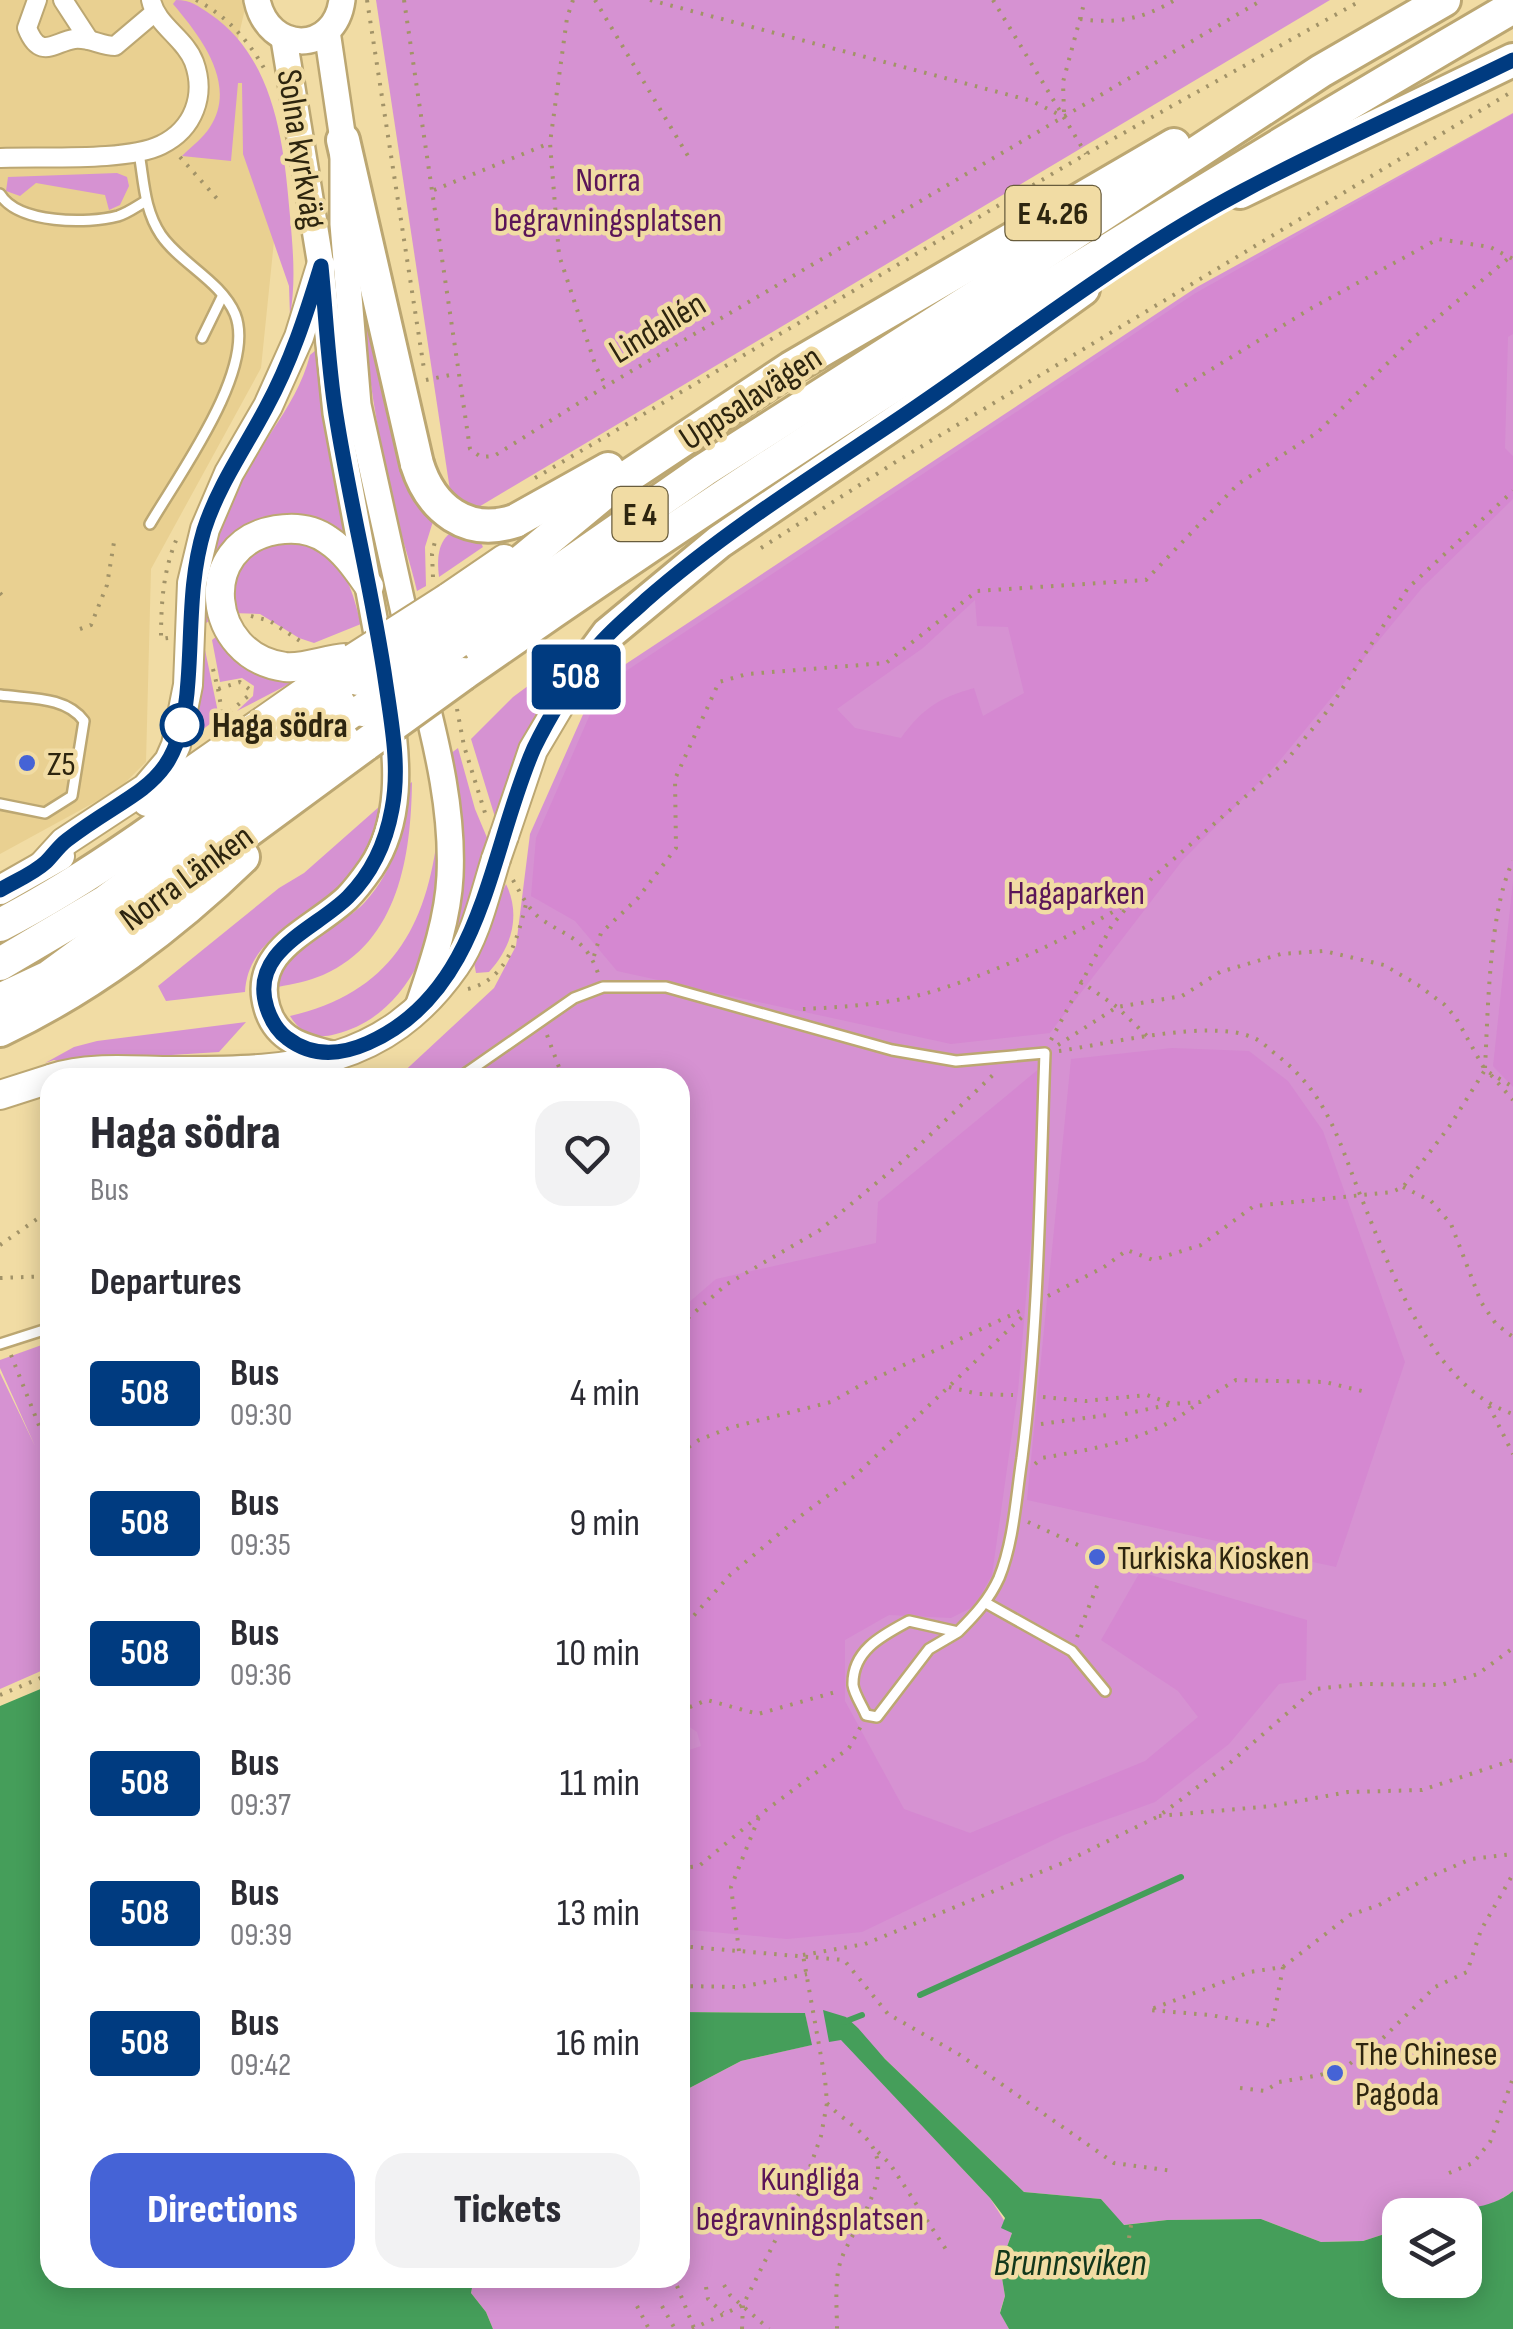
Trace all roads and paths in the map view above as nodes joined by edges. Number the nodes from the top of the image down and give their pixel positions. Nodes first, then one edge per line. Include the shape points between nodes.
1 (37, 0) edge
2 (63, 0) edge
3 (342, 0) edge
4 (368, 0) edge
5 (404, 0) edge
6 (573, 0) edge
7 (594, 0) edge
8 (650, 0) edge
9 (994, 0) edge
10 (1084, 0) edge
11 (1174, 0) edge
12 (1262, 0) edge
13 (1362, 0) edge
14 (252, 5) edge
15 (1433, 5) edge
16 (152, 6) edge
17 (1513, 7) edge
18 (1080, 19) junction
19 (327, 32) junction
20 (284, 39) junction
21 (89, 40) junction
22 (1513, 60) edge
23 (1321, 71) junction
24 (1513, 91) edge
25 (1361, 96) junction
26 (1064, 116) junction
27 (343, 140) junction
28 (550, 143) junction
29 (138, 152) junction
30 (177, 153) dead end
31 (1086, 154) junction
32 (0, 158) edge
33 (691, 161) dead end
34 (432, 190) junction
35 (1240, 192) junction
36 (0, 194) edge
37 (146, 200) junction
38 (220, 202) dead end
39 (1511, 258) edge
40 (321, 266) junction
41 (222, 298) junction
42 (202, 338) dead end
43 (791, 368) junction
44 (457, 374) junction
45 (606, 386) junction
46 (1176, 391) dead end
47 (522, 485) dead end
48 (1513, 491) edge
49 (150, 524) dead end
50 (115, 536) dead end
51 (751, 554) dead end
52 (369, 586) junction
53 (250, 616) dead end
54 (80, 630) dead end
55 (455, 633) junction
56 (306, 643) dead end
57 (211, 660) dead end
58 (577, 676) joint
59 (358, 682) junction
60 (218, 689) junction
61 (0, 695) edge
62 (366, 744) joint
63 (329, 774) junction
64 (0, 804) edge
65 (503, 856) junction
66 (1513, 861) edge
67 (43, 865) junction
68 (0, 890) edge
69 (1136, 898) junction
70 (0, 925) edge
71 (593, 959) junction
72 (0, 964) edge
73 (1080, 981) junction
74 (603, 987) junction
75 (0, 1000) edge
76 (1117, 1008) junction
77 (801, 1009) dead end
78 (417, 1011) junction
79 (541, 1021) junction
80 (0, 1030) edge
81 (1149, 1038) junction
82 (1045, 1054) junction
83 (339, 1056) junction
84 (257, 1068) edge
85 (473, 1068) edge
86 (558, 1068) edge
87 (1485, 1070) junction
88 (40, 1082) edge
89 (40, 1085) edge
90 (1513, 1087) edge
91 (0, 1095) edge
92 (1513, 1100) edge
93 (0, 1106) edge
94 (1404, 1188) junction
95 (1360, 1196) junction
96 (40, 1217) edge
97 (0, 1245) edge
98 (40, 1277) edge
99 (0, 1278) edge
100 (1036, 1303) junction
101 (690, 1316) edge
102 (40, 1333) edge
103 (1513, 1337) edge
104 (2, 1342) edge
105 (949, 1388) junction
106 (1366, 1392) dead end
107 (1029, 1395) junction
108 (1200, 1402) junction
109 (1172, 1404) junction
110 (1488, 1406) junction
111 (1125, 1414) dead end
112 (1513, 1414) edge
113 (1107, 1415) dead end
114 (1026, 1425) junction
115 (40, 1428) edge
116 (690, 1446) edge
117 (1513, 1454) edge
118 (1019, 1476) junction
119 (1014, 1520) junction
120 (1078, 1544) dead end
121 (1099, 1580) dead end
122 (986, 1603) junction
123 (690, 1619) edge
124 (958, 1632) junction
125 (1513, 1648) edge
126 (1072, 1651) junction
127 (40, 1678) edge
128 (853, 1686) junction
129 (1105, 1691) dead end
130 (0, 1695) edge
131 (690, 1707) edge
132 (866, 1715) junction
133 (1513, 1760) edge
134 (761, 1814) junction
135 (1159, 1816) junction
136 (1513, 1854) edge
137 (690, 1867) edge
138 (1513, 1874) edge
139 (690, 1947) edge
140 (739, 1951) junction
141 (803, 1956) junction
142 (1283, 1968) junction
143 (807, 1974) junction
144 (690, 1986) edge
145 (1513, 2078) edge
146 (1240, 2088) dead end
147 (1506, 2099) junction
148 (827, 2103) junction
149 (1513, 2103) edge
150 (874, 2149) junction
151 (1173, 2171) dead end
152 (1449, 2173) dead end
153 (1132, 2219) dead end
154 (1129, 2238) dead end
155 (947, 2251) dead end
156 (724, 2285) dead end
157 (678, 2288) edge
158 (706, 2288) dead end
159 (742, 2305) junction
160 (637, 2306) dead end
161 (662, 2306) dead end
162 (723, 2313) junction
163 (693, 2328) edge
164 (649, 2329) edge
165 (675, 2329) edge
166 (742, 2329) edge
167 (769, 2329) edge
168 (837, 2329) edge

1 - 21 street via 27,28 35,41 50,48
2 - 21 street
3 - 19 street, Solna kyrkväg
4 - 44 path via 426,380
5 - 34 path, Lindallén
6 - 28 path
7 - 33 path
8 - 26 path via 1032,101
9 - 26 path
10 - 18 path
11 - 18 path via 1120,22
12 - 26 path, Lindallén
13 - 31 path
14 - 20 street, Solna kyrkväg
15 - 23 highway, Uppsalavägen / E 4
16 - 21 street via 116,46
16 - 29 street via 193,58 200,87 194,116 162,145
17 - 25 highway, Uppsalavägen / E 4
18 - 26 path via 1064,82
19 - 20 street, Solna kyrkväg via 301,42
19 - 27 street, Solna kyrkväg
20 - 40 street, Solna kyrkväg
22 - 35 highway
23 - 43 highway, Uppsalavägen / E 4.26 via 1098,186
23 - 55 highway, Uppsalavägen / E 4
24 - 51 path
25 - 35 highway, Uppsalavägen / E 4.26
25 - 55 highway, Uppsalavägen / E 4 via 720,496
26 - 31 path
26 - 45 path, Lindallén
27 - 43 highway, bridge via 417,464 431,495 452,516 483,526 515,521
27 - 78 street, Solna kyrkväg via 358,406 448,804 450,878
28 - 34 path
28 - 45 path via 559,255
29 - 32 street
29 - 37 lane
30 - 38 path
31 - 47 path
34 - 44 path, Lindallén
35 - 58 highway, Uppsalavägen / E 4.26 via 1082,289 719,542 608,634
36 - 37 lane via 30,215 89,222 123,215
37 - 41 lane via 162,237
39 - 46 path via 1490,247 1438,240
39 - 71 path via 1412,339 1318,432 1238,484 1146,580 976,592 886,663 719,682 675,779 676,848 601,933
40 - 52 street, Solna kyrkväg via 336,413
40 - 67 main road via 299,337 205,529 192,583 188,684 176,745 146,788 64,842
41 - 42 lane
41 - 49 lane via 235,313 239,339 233,377
43 - 55 highway, Uppsalavägen / E 4.26 via 609,489
44 - 45 path, Lindallén via 470,448 480,457 494,456
48 - 69 path via 1408,588 1329,709 1285,762
50 - 54 path via 102,606
52 - 59 main road via 337,546 298,529 252,538 234,553 221,580 225,623 254,657
52 - 83 street, Solna kyrkväg via 394,740 396,788 388,831 372,867 347,898 273,958 263,994 269,1017 288,1040
53 - 56 path via 270,620
55 - 59 highway, bridge
55 - 62 highway, Uppsalavägen / E 4, bridge
57 - 60 path
58 - 65 main road, Uppsalavägen / E 4.26 via 534,750
59 - 67 main road
59 - 70 highway via 123,850
59 - 72 highway, Norra Länken via 106,902
60 - 60 path via 242,682 250,691 223,718
61 - 64 lane via 58,702 84,721 72,796 46,813
62 - 63 highway, Norra Länken / E 4
63 - 75 highway, Norra Länken / E 4 via 49,976
63 - 80 highway via 168,922 97,975
65 - 71 path via 526,904 577,939
65 - 78 main road, Uppsalavägen / E 4.26 via 456,964
66 - 87 path via 1502,884
67 - 68 main road
69 - 73 path
69 - 77 path via 1016,960 932,992
71 - 74 path
73 - 76 path
73 - 82 path
74 - 79 lane
74 - 82 lane via 666,987 892,1050 956,1061
76 - 81 path
76 - 82 path
76 - 87 path via 1182,996 1220,972 1280,954 1324,950 1384,966 1444,1004
78 - 83 main road, Uppsalavägen / E 4.26 via 389,1034
79 - 85 lane
79 - 86 path
81 - 82 path
81 - 95 path via 1184,1030 1254,1037 1300,1074 1318,1099
82 - 100 lane
82 - 101 path via 991,1074 820,1230 728,1284
83 - 84 main road, Uppsalavägen / E 4.26
87 - 90 path
87 - 92 path
87 - 94 path
88 - 91 main road, Uppsalavägen / E 4.26
89 - 93 street
94 - 95 path
94 - 103 path via 1431,1201 1451,1224 1481,1302
95 - 100 path via 1254,1206 1202,1245 1153,1260 1127,1250
95 - 110 path via 1418,1324 1446,1366
96 - 97 path
98 - 99 path
100 - 105 path
100 - 107 lane
100 - 116 path via 831,1402 728,1428
102 - 104 lane
104 - 115 path
105 - 107 path
105 - 123 path via 857,1474 730,1575
106 - 108 path via 1325,1382 1236,1380
107 - 109 path via 1086,1402 1147,1394
107 - 114 lane
108 - 109 path
108 - 118 path via 1176,1422 1116,1445 1042,1458
109 - 111 path
110 - 112 path
110 - 117 path
113 - 114 path
114 - 118 lane
118 - 119 lane
119 - 120 path
119 - 122 lane
121 - 126 path
122 - 124 lane
122 - 126 lane
124 - 128 lane via 909,1621 861,1654
124 - 132 lane via 928,1649 876,1717
125 - 135 path via 1478,1674 1441,1685 1315,1689
126 - 129 lane
127 - 130 path
128 - 131 path via 758,1714 707,1700
128 - 132 lane
132 - 134 path via 850,1748
133 - 135 path via 1422,1790 1348,1792
134 - 137 path
134 - 140 path via 732,1888
135 - 141 path via 865,1944
136 - 142 path via 1471,1859 1350,1915
138 - 146 path via 1481,1930 1467,1972 1435,1987 1383,2038 1347,2066 1264,2091
139 - 140 path
140 - 141 path
141 - 143 path
141 - 151 path via 844,1960 888,2014 960,2055 1114,2163
142 - 142 path via 1250,1972 1149,2010 1272,2026
143 - 144 path via 740,1987
143 - 148 path
145 - 147 path
147 - 149 path
147 - 152 path via 1490,2142 1473,2163
148 - 150 path
148 - 159 path via 805,2182
150 - 155 path
150 - 168 path via 877,2177 839,2263
153 - 154 path
156 - 159 path
157 - 163 path
158 - 162 path
159 - 162 path
159 - 166 path
159 - 167 path
160 - 164 path
161 - 165 path
162 - 163 path

